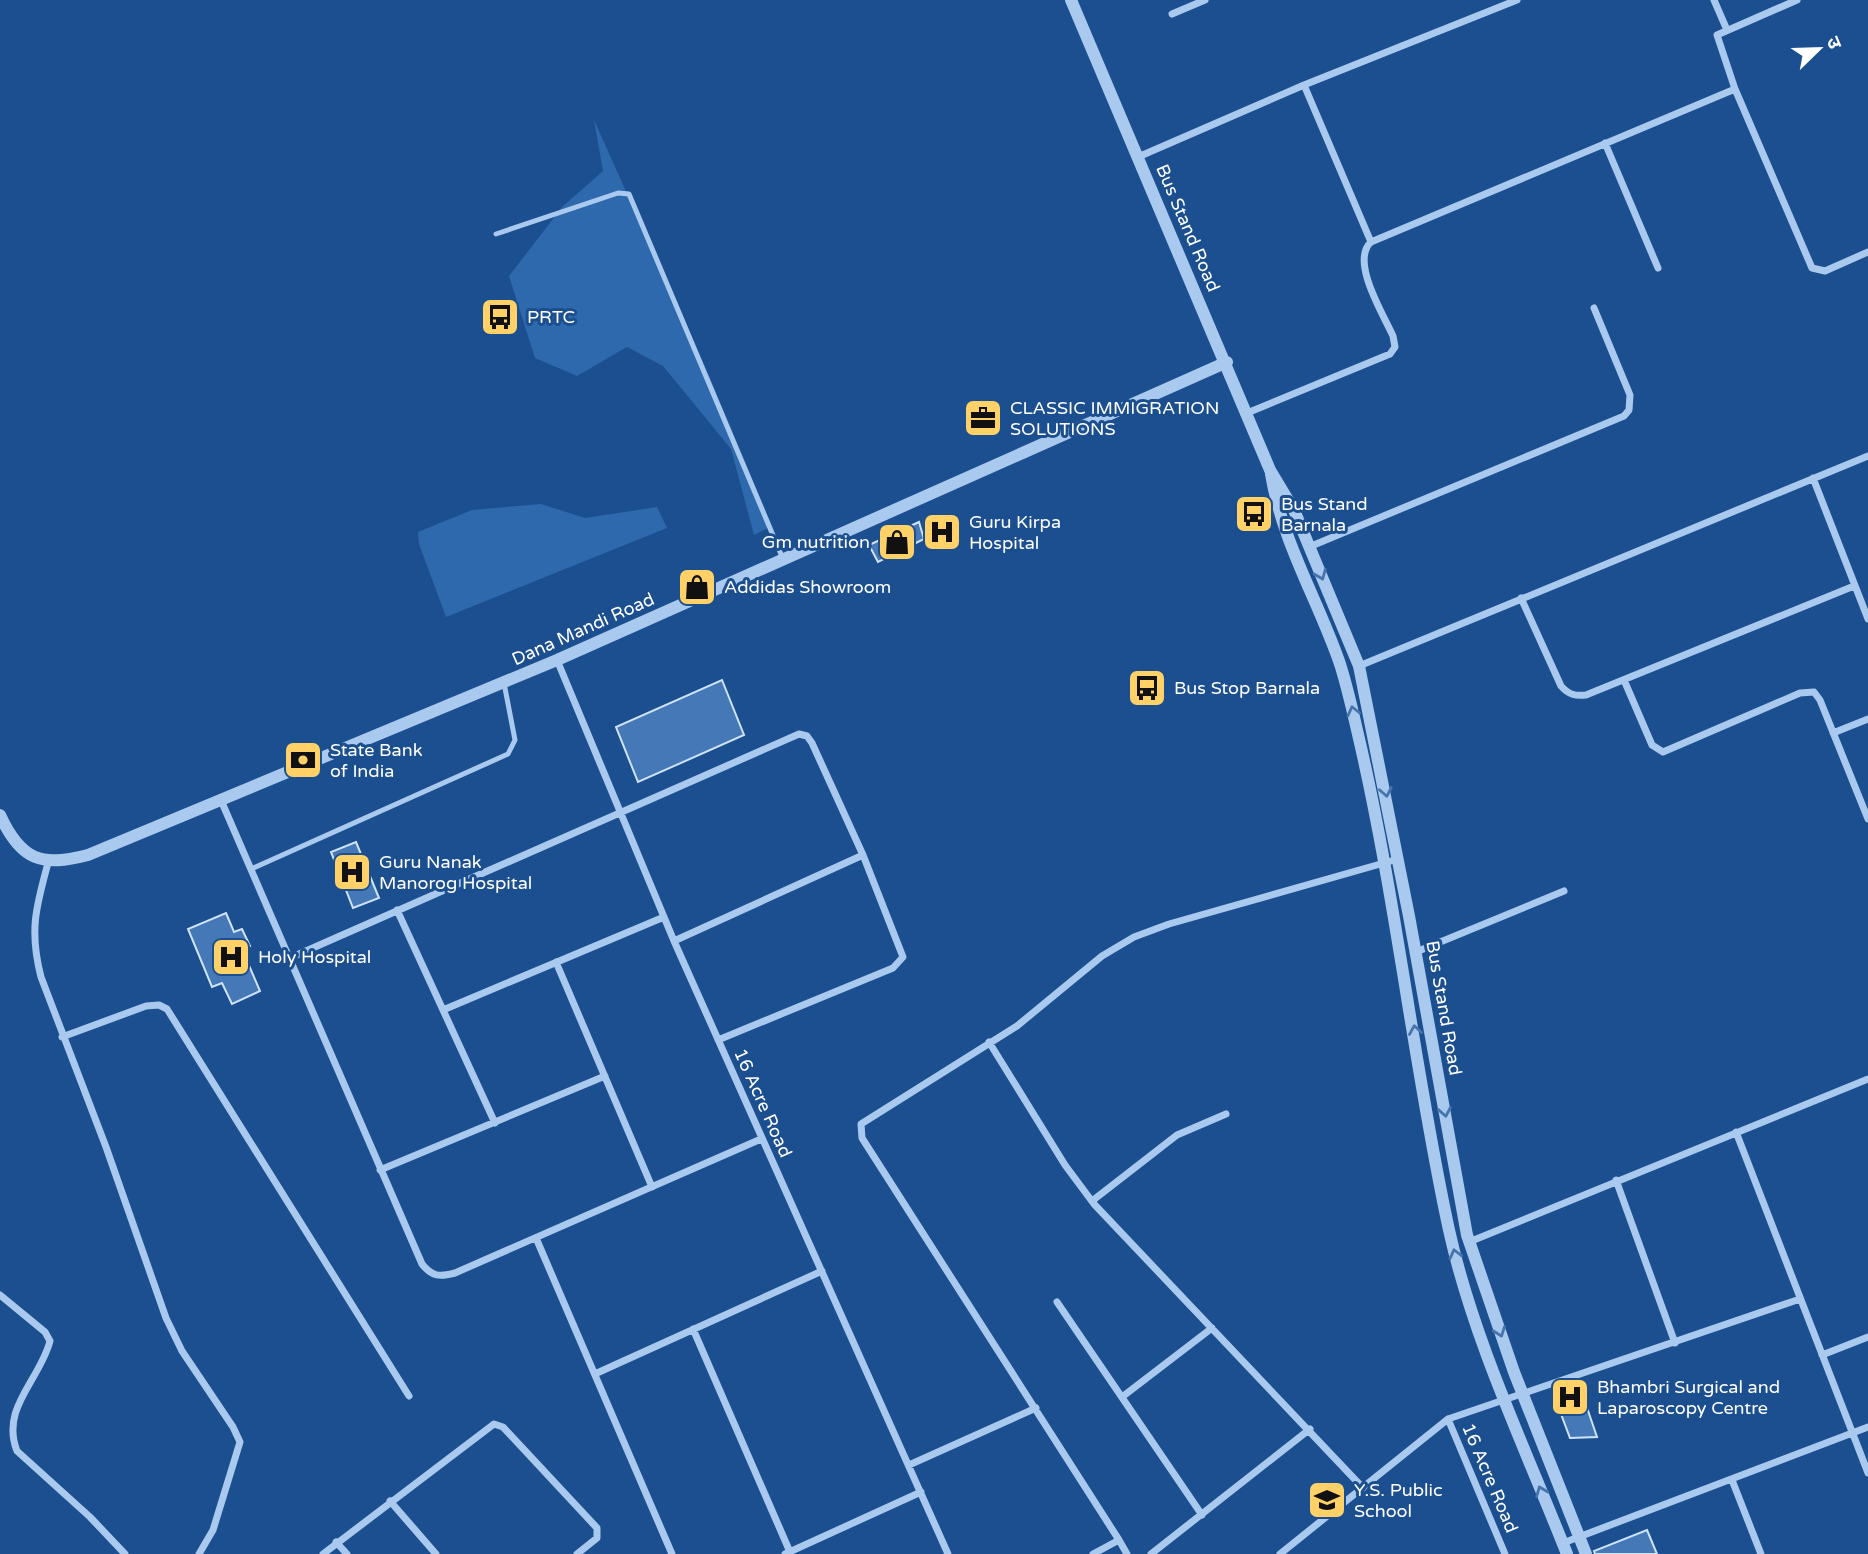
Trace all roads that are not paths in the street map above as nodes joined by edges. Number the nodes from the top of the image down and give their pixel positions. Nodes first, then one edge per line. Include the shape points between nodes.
1 (1071, 0) edge
2 (1205, 0) edge
3 (1517, 0) edge
4 (1714, 0) edge
5 (1797, 0) edge
6 (1172, 14) dead end
7 (1727, 30) junction
8 (1304, 85) junction
9 (1735, 89) junction
10 (1605, 143) junction
11 (1139, 157) junction
12 (496, 234) dead end
13 (1371, 242) junction
14 (1868, 252) edge
15 (1658, 268) dead end
16 (1594, 308) dead end
17 (1227, 362) junction
18 (1247, 413) junction
19 (1868, 456) edge
20 (1270, 470) junction
21 (1814, 478) junction
22 (1309, 547) junction
23 (783, 559) junction
24 (1854, 586) junction
25 (1521, 597) junction
26 (1866, 607) edge
27 (1868, 619) edge
28 (557, 660) junction
29 (1359, 666) junction
30 (1624, 680) junction
31 (504, 683) junction
32 (1868, 719) edge
33 (1833, 733) junction
34 (220, 798) junction
35 (621, 810) junction
36 (0, 815) edge
37 (1868, 819) edge
38 (863, 855) junction
39 (1392, 860) junction
40 (48, 863) junction
41 (251, 869) junction
42 (1564, 891) dead end
43 (397, 910) junction
44 (664, 917) junction
45 (674, 941) junction
46 (1416, 952) junction
47 (290, 958) junction
48 (556, 962) junction
49 (443, 1010) junction
50 (62, 1037) junction
51 (718, 1040) junction
52 (989, 1042) junction
53 (605, 1076) junction
54 (1868, 1079) edge
55 (1226, 1114) dead end
56 (495, 1123) junction
57 (1736, 1132) junction
58 (761, 1139) junction
59 (380, 1170) junction
60 (1616, 1180) junction
61 (652, 1187) junction
62 (1092, 1201) junction
63 (536, 1238) junction
64 (1469, 1242) junction
65 (822, 1271) junction
66 (0, 1295) edge
67 (1800, 1299) junction
68 (1057, 1302) dead end
69 (1212, 1328) junction
70 (693, 1329) junction
71 (1868, 1337) edge
72 (1675, 1343) junction
73 (1822, 1355) junction
74 (597, 1373) junction
75 (1522, 1392) junction
76 (410, 1396) dead end
77 (1122, 1397) junction
78 (1504, 1398) junction
79 (1036, 1408) junction
80 (1448, 1419) junction
81 (1868, 1427) edge
82 (1310, 1429) junction
83 (1852, 1433) junction
84 (909, 1465) junction
85 (1868, 1473) edge
86 (1732, 1480) junction
87 (1363, 1488) junction
88 (921, 1492) junction
89 (390, 1501) junction
90 (1202, 1515) junction
91 (1579, 1537) junction
92 (1119, 1541) junction
93 (336, 1542) junction
94 (1565, 1549) edge
95 (788, 1553) edge
96 (125, 1554) edge
97 (199, 1554) edge
98 (323, 1554) edge
99 (346, 1554) edge
100 (436, 1554) edge
101 (577, 1554) edge
102 (672, 1554) edge
103 (948, 1554) edge
104 (1093, 1554) edge
105 (1127, 1554) edge
106 (1151, 1554) edge
107 (1280, 1554) edge
108 (1506, 1554) edge
109 (1586, 1554) edge
110 (1761, 1554) edge

1 - 11 street, Bus Stand Road
2 - 6 street
3 - 8 street
4 - 7 street
5 - 7 street
7 - 9 street via 1715,37
8 - 11 street
8 - 13 street
9 - 10 street
9 - 14 street via 1812,268 1825,271
10 - 13 street
10 - 15 street
11 - 17 street, Bus Stand Road
12 - 23 lane via 618,192 629,194
13 - 18 street via 1365,247 1364,271 1393,336 1395,346 1390,354
16 - 22 street via 1630,395 1624,416
17 - 18 street, Bus Stand Road
17 - 23 street, Dana Mandi Road
18 - 20 street, Bus Stand Road
19 - 21 street
20 - 22 street, Bus Stand Road
39 -> 20 street, Bus Stand Road via 1346,686 1280,519
21 - 24 street
21 - 25 street
22 -> 29 street, Bus Stand Road
23 - 28 street, Dana Mandi Road
24 - 26 street
24 - 30 street
25 - 29 street
25 - 30 street via 1568,693 1586,695
26 - 27 street
28 - 31 street, Dana Mandi Road
28 - 35 street, 16 Acre Road
29 -> 39 street, Bus Stand Road
30 - 33 street via 1652,746 1662,752 1808,691 1817,695
31 - 34 street, Dana Mandi Road
31 - 41 lane via 515,740 508,754
32 - 33 street
33 - 37 street
34 - 40 street, Dana Mandi Road via 88,855
34 - 41 street
35 - 38 street via 799,734 812,743
35 - 43 street
35 - 44 street, 16 Acre Road
36 - 40 street via 29,854
38 - 45 street
38 - 51 street via 902,950 899,963
39 - 46 street, Bus Stand Road
39 - 52 street via 1135,937 1102,956 1035,1012
78 -> 39 street, Bus Stand Road via 1449,1230
40 - 50 street via 33,916 33,934 41,977
41 - 47 street
42 - 46 street
43 - 47 street
43 - 49 street
44 - 45 street, 16 Acre Road
44 - 48 street
45 - 51 street, 16 Acre Road
46 -> 64 street, Bus Stand Road
47 - 59 street
48 - 49 street
48 - 53 street
49 - 56 street
50 - 76 street via 146,1006 167,1009
50 - 97 street via 166,1318 181,1351 240,1442 214,1531
51 - 58 street, 16 Acre Road
52 - 62 street
52 - 79 street via 865,1119 859,1130
53 - 56 street
53 - 61 street
54 - 57 street
55 - 62 street via 1177,1135
56 - 59 street
57 - 60 street
57 - 67 street
58 - 61 street
58 - 65 street, 16 Acre Road
59 - 63 street via 430,1274 455,1273
60 - 64 street
60 - 72 street
61 - 63 street
62 - 69 street
63 - 74 street
64 -> 75 street, Bus Stand Road
65 - 70 street
65 - 84 street, 16 Acre Road
66 - 96 street via 50,1340 11,1417 12,1439 18,1451
67 - 72 street
67 - 73 street
68 - 77 street
69 - 77 street
69 - 82 street
70 - 74 street
70 - 95 street
71 - 73 street
72 - 75 street
73 - 83 street
74 - 102 street
75 - 78 street
75 - 91 street, Bus Stand Road
77 - 90 street
78 - 80 street
94 -> 78 street, Bus Stand Road
79 - 84 street
79 - 92 street
80 - 87 street, 16 Acre Road
80 - 108 street, 16 Acre Road
81 - 83 street
82 - 87 street
82 - 90 street
83 - 85 street
83 - 86 street
84 - 88 street, 16 Acre Road
86 - 91 street
86 - 110 street
87 - 107 street, 16 Acre Road
88 - 95 street
88 - 103 street, 16 Acre Road
89 - 93 street
89 - 100 street
89 - 101 street via 488,1427 499,1424 597,1528 597,1538
90 - 106 street
91 - 94 street
91 - 109 street, Bus Stand Road
92 - 104 street
92 - 105 street
93 - 98 street
93 - 99 street

